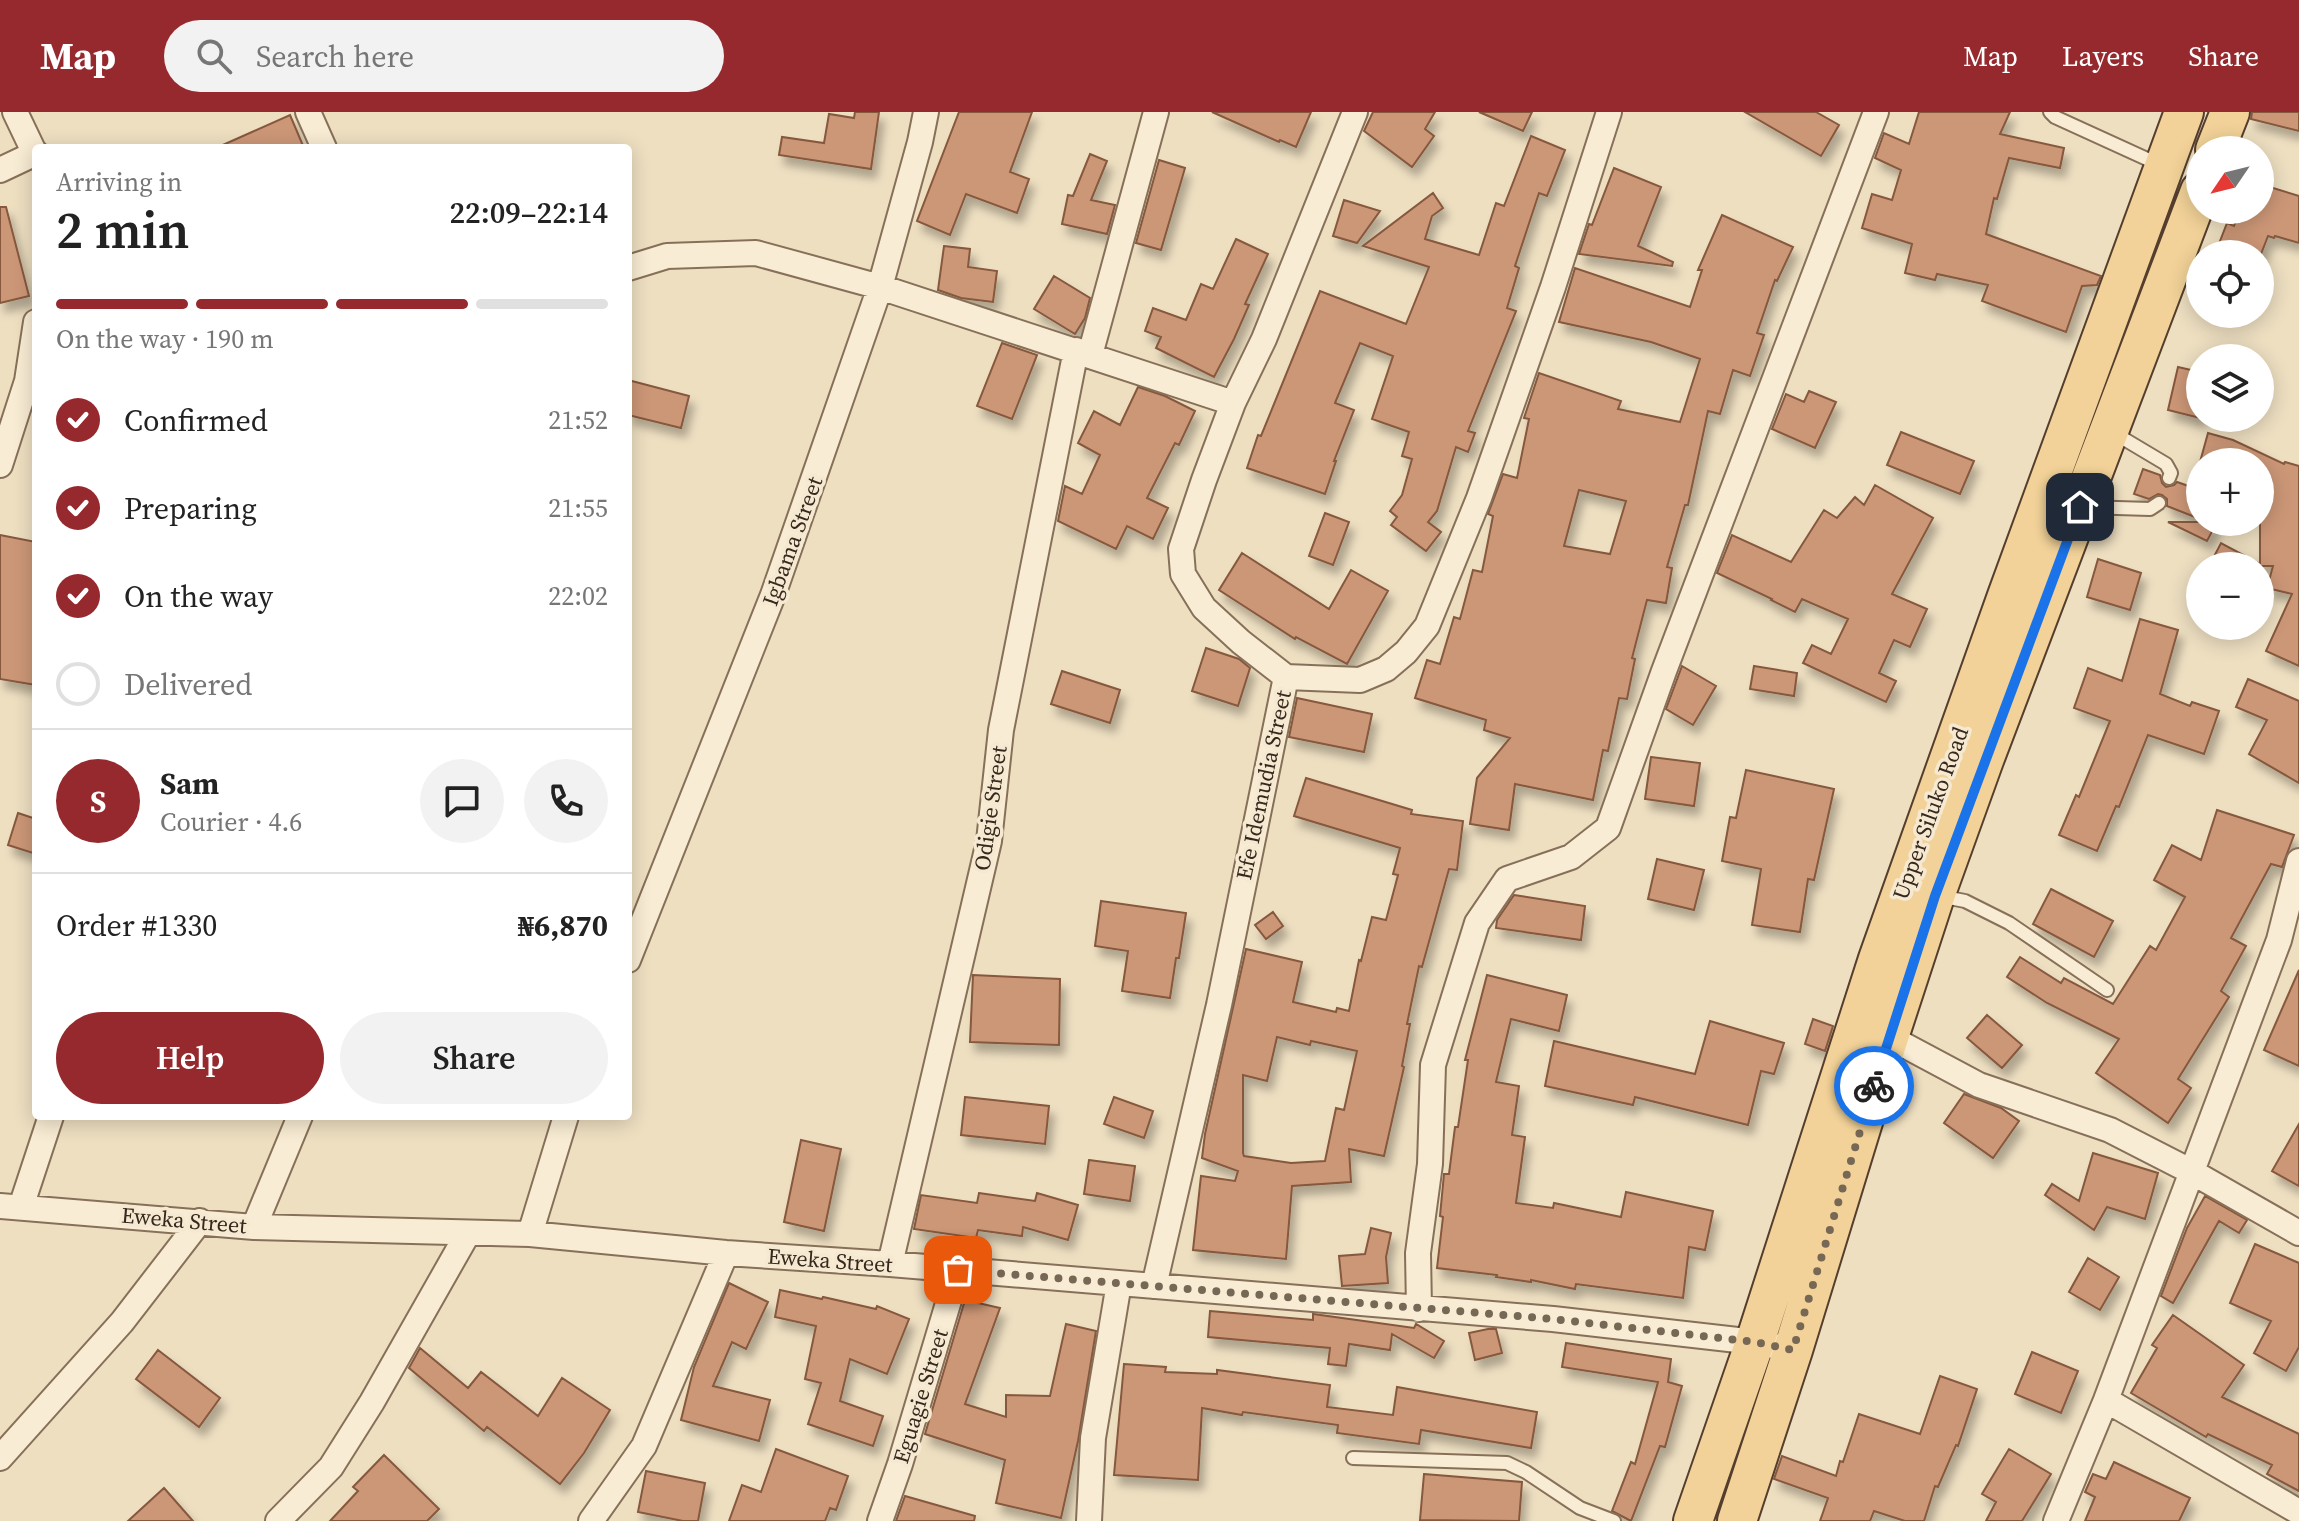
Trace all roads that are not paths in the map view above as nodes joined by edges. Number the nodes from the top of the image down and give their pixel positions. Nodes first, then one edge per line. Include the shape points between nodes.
1 (15, 112) edge
2 (308, 112) edge
3 (926, 112) edge
4 (1156, 112) edge
5 (1355, 112) edge
6 (1609, 112) edge
7 (1876, 112) edge
8 (2050, 112) edge
9 (2184, 112) edge
10 (2230, 112) edge
11 (2221, 136) edge
12 (322, 144) edge
13 (32, 147) edge
14 (32, 157) edge
15 (2165, 167) junction
16 (0, 170) edge
17 (2187, 224) edge
18 (632, 267) edge
19 (880, 287) junction
20 (32, 348) edge
21 (1083, 352) junction
22 (1233, 403) junction
23 (2109, 430) junction
24 (0, 465) edge
25 (2169, 478) dead end
26 (2159, 503) dead end
27 (2080, 507) junction
28 (1286, 677) junction
29 (2299, 861) edge
30 (1935, 896) junction
31 (2289, 944) edge
32 (632, 950) edge
33 (2107, 990) dead end
34 (1889, 1037) junction
35 (49, 1120) edge
36 (298, 1120) edge
37 (565, 1120) edge
38 (2192, 1172) junction
39 (11, 1206) edge
40 (200, 1221) junction
41 (254, 1227) junction
42 (468, 1233) junction
43 (2299, 1233) edge
44 (530, 1234) junction
45 (726, 1253) junction
46 (890, 1264) junction
47 (958, 1270) junction
48 (1119, 1283) junction
49 (1154, 1286) junction
50 (1419, 1309) junction
51 (1755, 1342) junction
52 (1793, 1350) junction
53 (2106, 1400) junction
54 (0, 1458) edge
55 (1353, 1458) dead end
56 (2299, 1512) edge
57 (278, 1521) edge
58 (591, 1521) edge
59 (880, 1521) edge
60 (1089, 1521) edge
61 (1614, 1521) edge
62 (1693, 1521) edge
63 (1737, 1521) edge
64 (2056, 1521) edge

1 - 13 street
2 - 12 street
3 - 19 street, Igbama Street
4 - 21 street, Odigie Street
5 - 22 street, Efe Idemudia Street
6 - 28 street via 1484,484 1427,626 1386,669 1360,680
7 - 50 street via 1608,828 1571,857 1507,879 1477,923 1433,1065 1430,1164 1418,1253
8 - 15 lane
9 - 15 main road, Upper Siluko Road
10 - 11 main road
14 - 16 street
15 - 51 main road, Upper Siluko Road via 1878,959
17 - 23 main road, Upper Siluko Road
18 - 19 street via 667,256 756,253
19 - 21 street
19 - 32 street, Igbama Street via 773,595
20 - 24 street
21 - 22 street
21 - 46 street, Odigie Street via 1001,730 989,841
22 - 28 street, Efe Idemudia Street via 1181,549 1183,574 1204,608
23 - 25 lane via 2166,464
23 - 27 main road, Upper Siluko Road
26 - 27 lane via 2150,509
27 - 30 main road, Upper Siluko Road
28 - 49 street, Efe Idemudia Street via 1219,1005
29 - 31 street
30 - 33 lane via 1965,901 2009,923
30 - 34 main road, Upper Siluko Road
31 - 38 street
34 - 38 street via 1979,1085 2110,1130
34 - 52 main road, Upper Siluko Road
35 - 39 street
36 - 41 street
37 - 44 street
38 - 43 street
38 - 53 street
39 - 40 street, Eweka Street
40 - 41 street, Eweka Street
40 - 54 street via 122,1322
41 - 42 street, Eweka Street
42 - 44 street, Eweka Street
42 - 57 street via 331,1467
44 - 45 street, Eweka Street
45 - 46 street, Eweka Street
45 - 58 street via 644,1446
46 - 47 street, Eweka Street
47 - 48 street, Eweka Street
47 - 59 street, Eguagie Street
48 - 49 street, Eweka Street
48 - 60 street via 1093,1438
49 - 50 street, Eweka Street
50 - 51 street, Eweka Street
51 - 52 street
51 - 62 main road, Upper Siluko Road
52 - 63 main road, Upper Siluko Road
53 - 56 street
53 - 64 street
55 - 61 lane via 1507,1463 1580,1508

